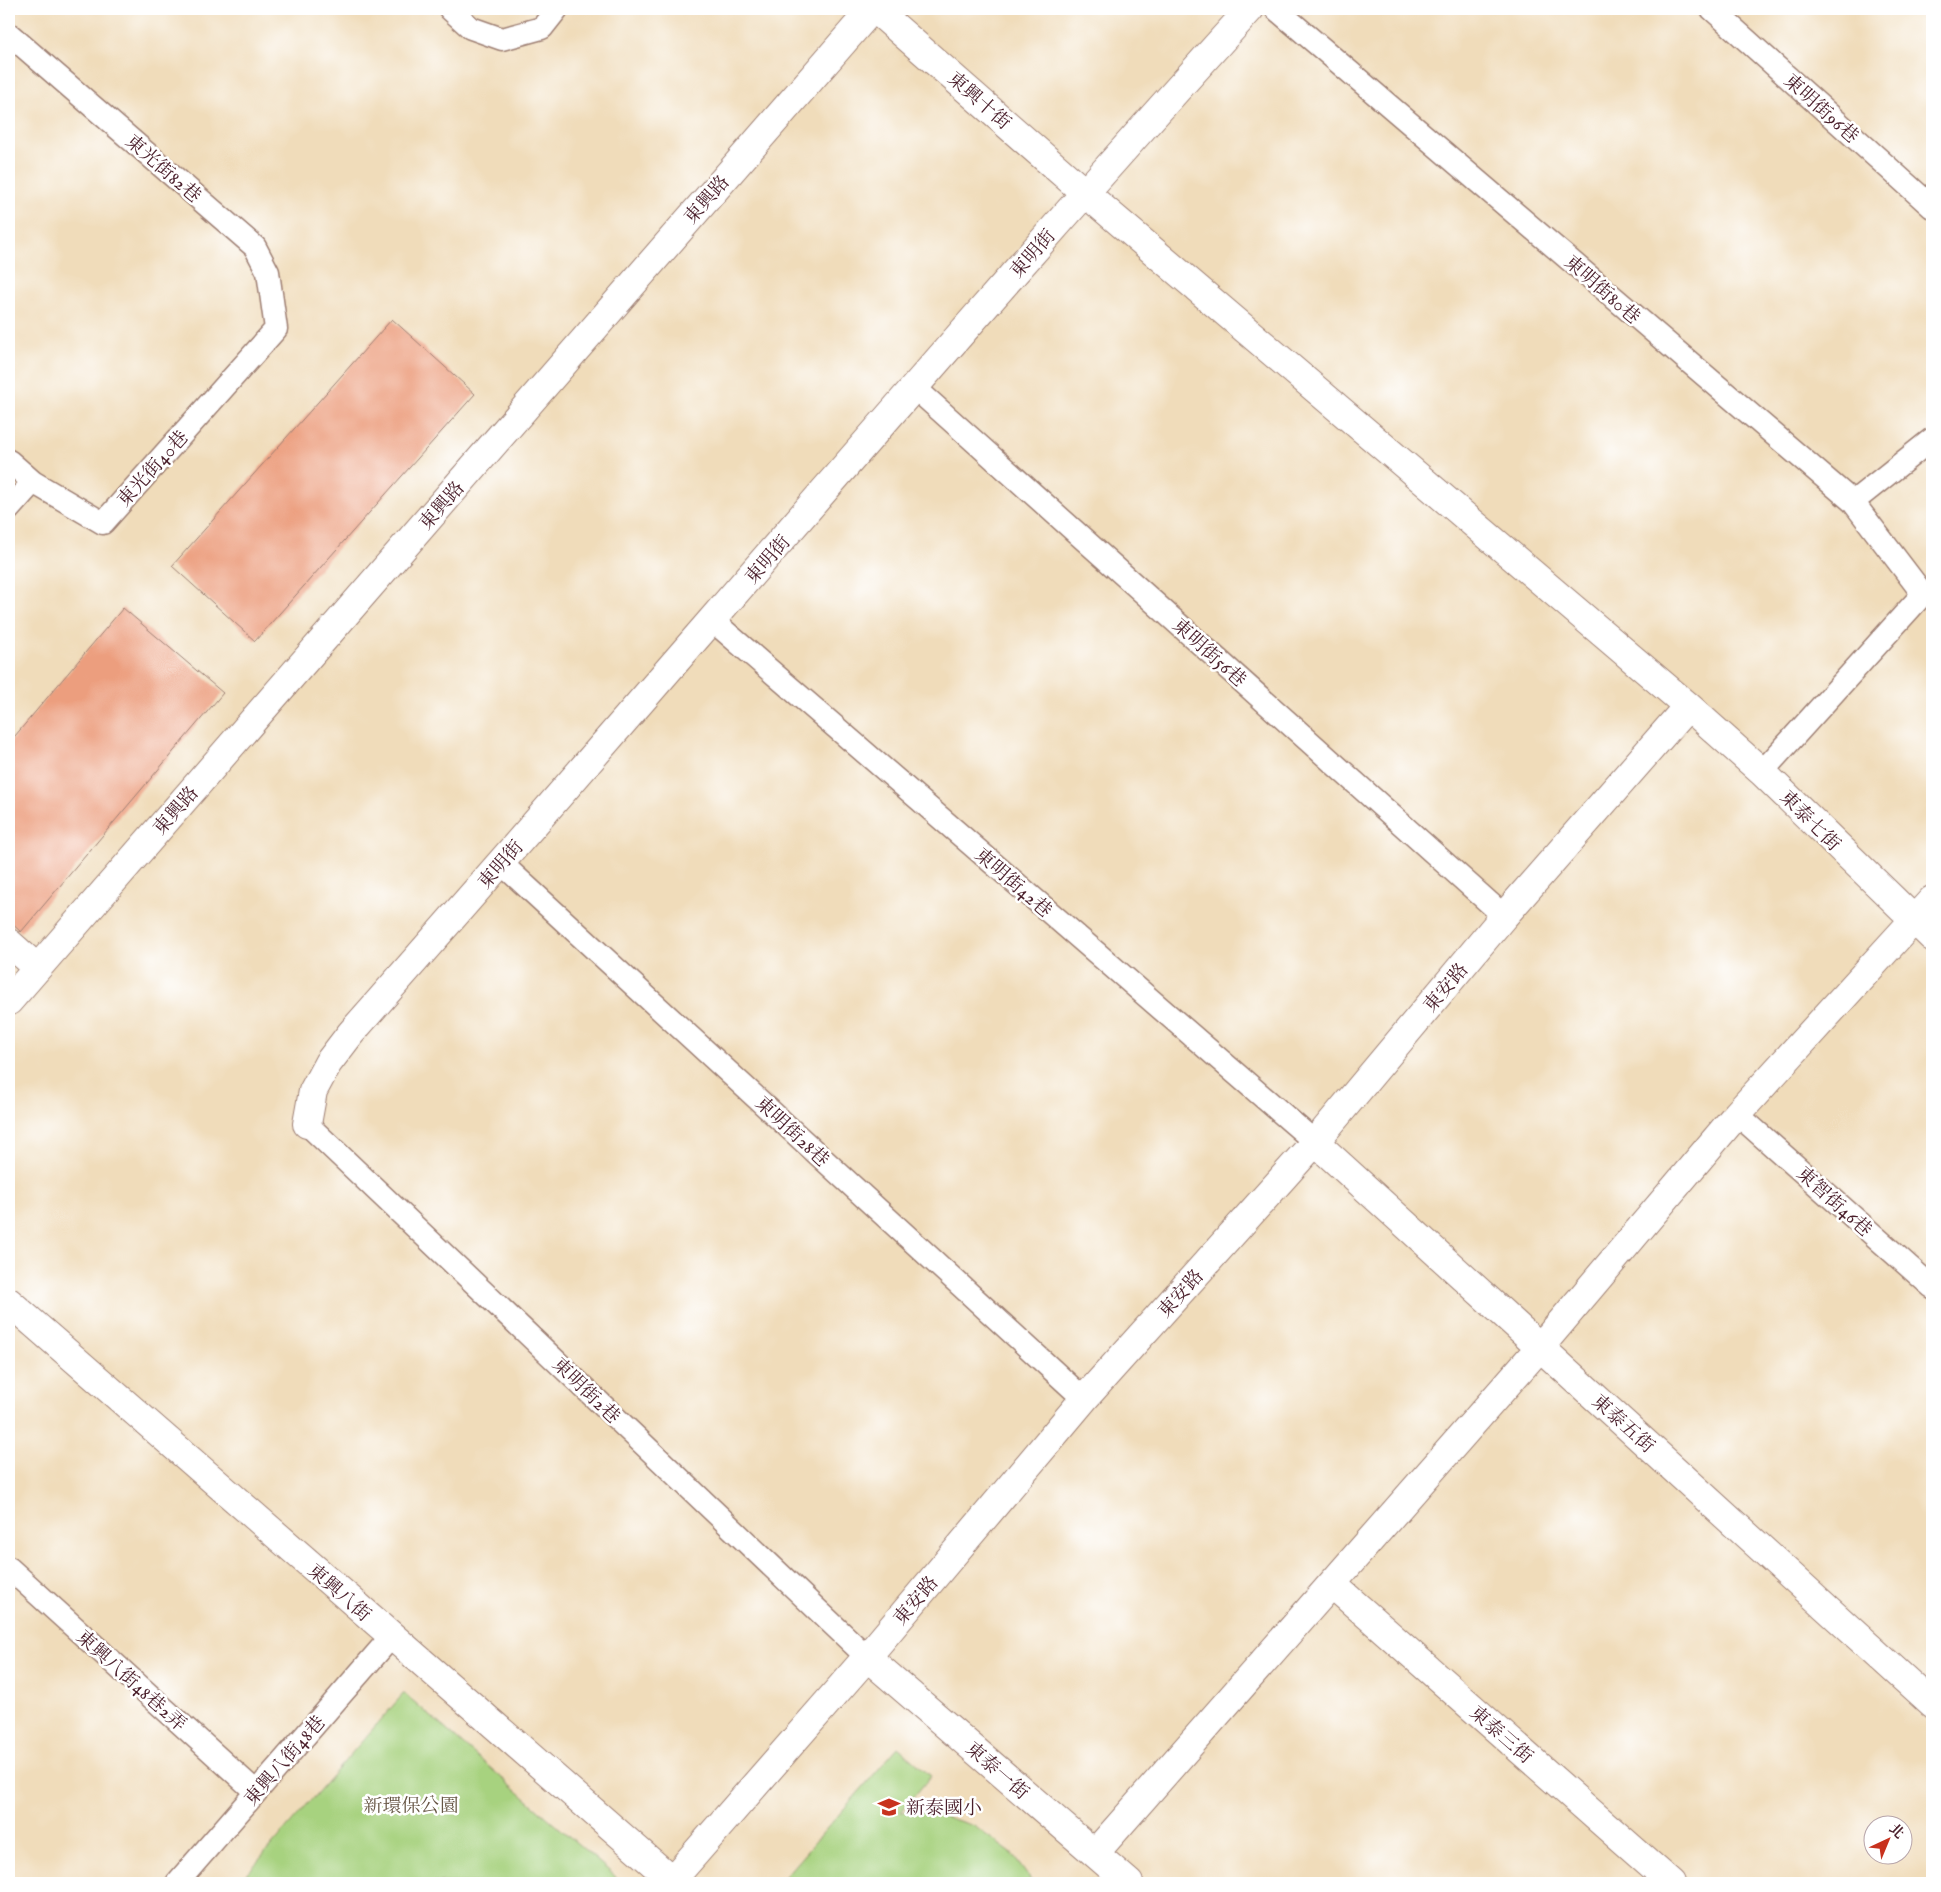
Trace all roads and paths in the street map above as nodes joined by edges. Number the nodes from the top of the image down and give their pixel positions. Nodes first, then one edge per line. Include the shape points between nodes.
1 (450, 9) edge
2 (557, 9) edge
3 (874, 9) edge
4 (1250, 9) edge
5 (1276, 9) edge
6 (1712, 9) edge
7 (9, 34) edge
8 (1084, 192) junction
9 (1932, 207) edge
10 (276, 329) joint
11 (915, 388) junction
12 (1932, 439) edge
13 (9, 461) edge
14 (33, 482) junction
15 (1853, 502) junction
16 (9, 509) edge
17 (713, 621) junction
18 (1688, 706) junction
19 (1762, 772) junction
20 (502, 863) junction
21 (1932, 900) edge
22 (1504, 916) junction
23 (1923, 929) edge
24 (9, 943) edge
25 (37, 968) junction
26 (9, 1001) edge
27 (1737, 1114) junction
28 (307, 1124) joint
29 (1315, 1142) junction
30 (1932, 1287) edge
31 (9, 1302) edge
32 (1540, 1346) junction
33 (1084, 1399) junction
34 (9, 1568) edge
35 (1332, 1584) junction
36 (391, 1637) junction
37 (867, 1657) junction
38 (1932, 1704) edge
39 (256, 1792) junction
40 (1095, 1853) junction
41 (672, 1880) joint
42 (177, 1883) edge
43 (1129, 1883) edge
44 (1671, 1883) edge

1 - 2 lane via 471,28 502,39 542,28
3 - 8 street, 東興十街
3 - 25 street, 東興路
4 - 8 street, 東明街
5 - 15 lane, 東明街80巷
6 - 9 lane, 東明街96巷
7 - 10 lane, 東光街82巷 via 254,246 268,272
8 - 11 street, 東明街
8 - 18 street, 東興十街
10 - 14 lane, 東光街40巷 via 103,523
11 - 17 street, 東明街
11 - 22 lane, 東明街56巷
12 - 15 lane
13 - 14 lane, 東光街40巷
14 - 16 lane
15 - 19 lane, 東明街80巷 via 1923,594
17 - 20 street, 東明街
17 - 29 lane, 東明街42巷
18 - 19 street, 東泰七街
18 - 22 street, 東安路
19 - 23 street, 東泰七街
20 - 28 street, 東明街 via 345,1040 313,1091
20 - 33 lane, 東明街28巷
21 - 23 street
22 - 29 street, 東安路
23 - 27 street
24 - 25 street
25 - 26 street, 東興路
27 - 30 lane, 東智街46巷
27 - 32 street
28 - 37 lane, 東明街2巷
29 - 32 street, 東泰五街
29 - 33 street, 東安路
31 - 36 street, 東興八街
32 - 35 street
32 - 38 street, 東泰五街
33 - 37 street, 東安路
34 - 39 lane, 東興八街48巷2弄
35 - 40 street
35 - 44 street, 東泰三街
36 - 39 lane, 東興八街48巷
36 - 41 street, 東興八街
37 - 40 street, 東泰一街
37 - 41 street, 東安路
39 - 42 lane, 東興八街48巷
40 - 43 street, 東泰一街

